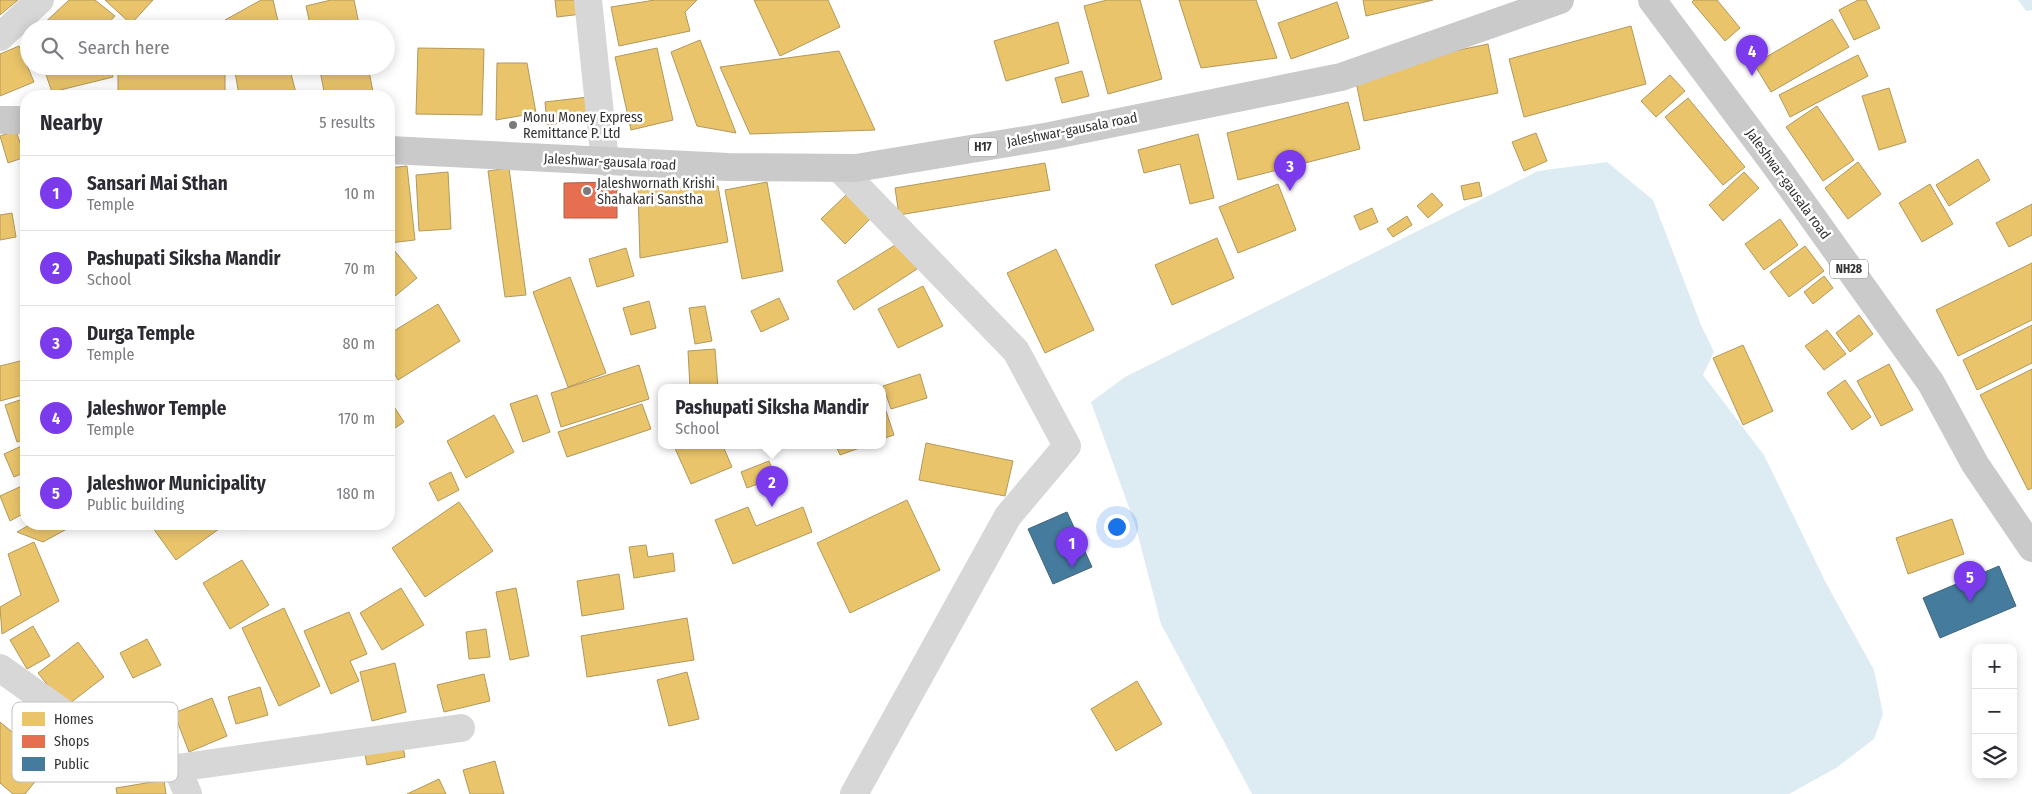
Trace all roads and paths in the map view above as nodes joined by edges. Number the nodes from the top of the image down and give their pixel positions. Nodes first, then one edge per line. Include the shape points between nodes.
1 (40, 0) edge
2 (588, 0) edge
3 (1560, 0) edge
4 (1652, 0) edge
5 (0, 37) edge
6 (0, 120) edge
7 (20, 120) edge
8 (395, 150) edge
9 (605, 162) junction
10 (839, 168) junction
11 (2032, 548) edge
12 (0, 668) edge
13 (48, 702) edge
14 (461, 728) dead end
15 (178, 768) edge
16 (178, 770) edge
17 (188, 794) edge
18 (854, 794) edge

1 - 5 street
2 - 9 street
3 - 10 main road, Jaleshwar-gausala road / H17 via 1341,77 1050,136 856,168
4 - 11 main road, Jaleshwar-gausala road / NH28 via 1931,383 1974,464
6 - 7 main road
8 - 9 main road, Jaleshwar-gausala road / H17
9 - 10 main road, Jaleshwar-gausala road / H17
10 - 18 street via 1016,351 1067,446 1008,516
12 - 13 street
14 - 15 street
16 - 17 street

